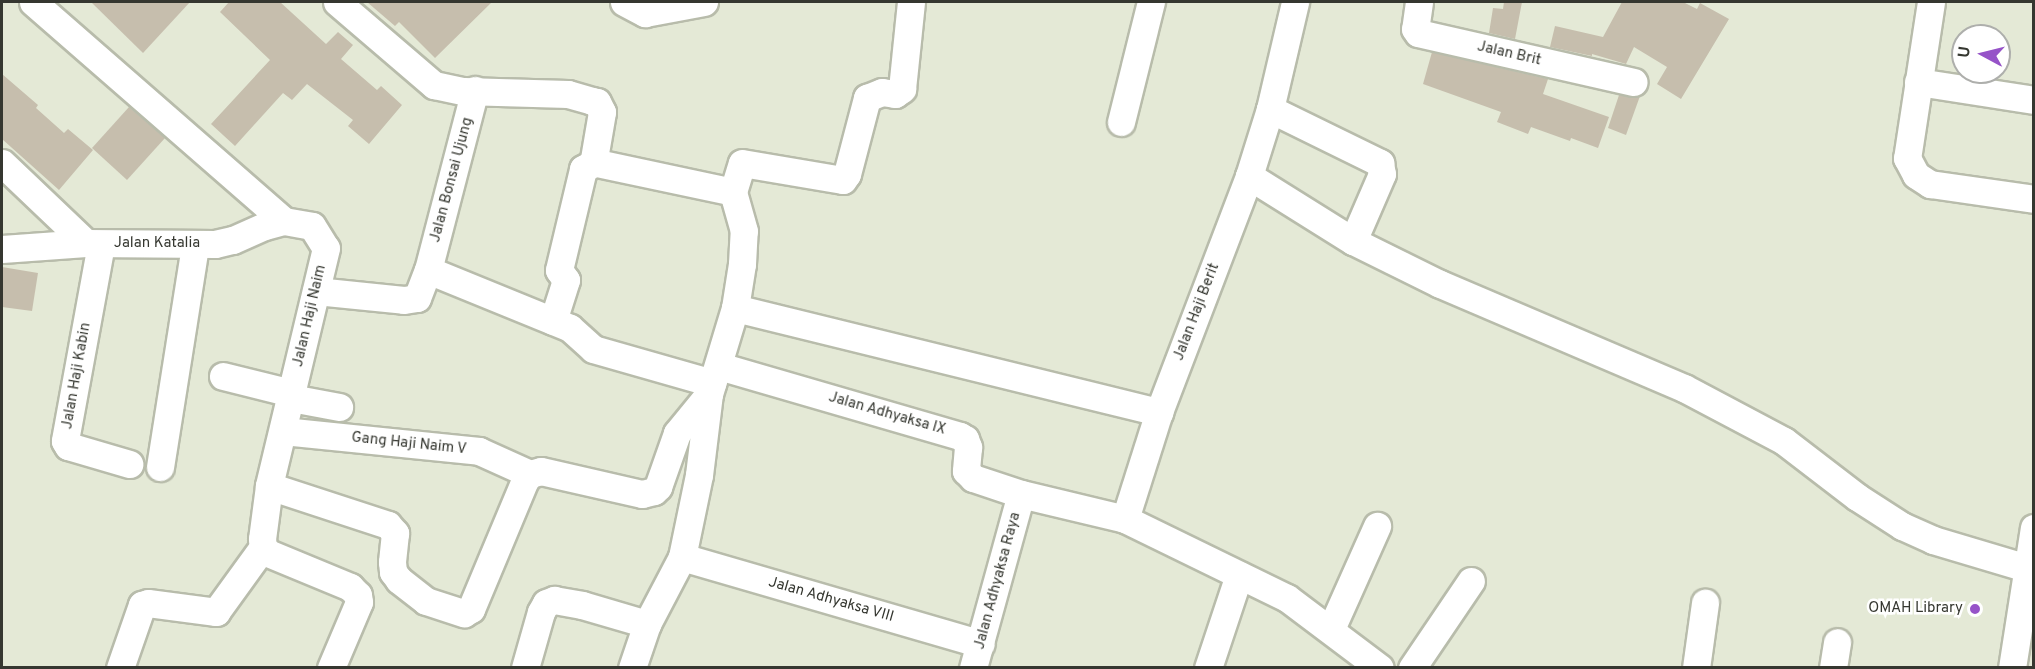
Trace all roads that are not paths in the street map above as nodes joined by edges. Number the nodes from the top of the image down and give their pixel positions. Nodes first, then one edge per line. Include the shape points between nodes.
1 (33, 2) edge
2 (337, 2) edge
3 (624, 2) edge
4 (704, 2) edge
5 (911, 2) edge
6 (1151, 2) edge
7 (1295, 2) edge
8 (1415, 2) edge
9 (1931, 2) edge
10 (1633, 82) dead end
11 (1918, 82) junction
12 (475, 90) junction
13 (2034, 100) edge
14 (1270, 109) junction
15 (1122, 122) dead end
16 (596, 162) junction
17 (2, 164) edge
18 (1249, 176) junction
19 (733, 192) junction
20 (2034, 199) edge
21 (284, 221) junction
22 (1353, 241) junction
23 (94, 243) junction
24 (195, 246) junction
25 (14, 247) edge
26 (428, 270) junction
27 (316, 291) junction
28 (735, 308) junction
29 (553, 321) junction
30 (223, 376) dead end
31 (713, 381) junction
32 (291, 395) junction
33 (339, 407) dead end
34 (1159, 412) junction
35 (283, 430) junction
36 (129, 464) dead end
37 (160, 467) dead end
38 (530, 474) junction
39 (270, 486) junction
40 (1021, 494) junction
41 (1125, 519) junction
42 (1377, 526) dead end
43 (263, 547) junction
44 (2031, 551) edge
45 (682, 557) junction
46 (1239, 574) junction
47 (1471, 581) dead end
48 (1705, 603) dead end
49 (647, 624) junction
50 (1332, 629) junction
51 (977, 656) edge
52 (120, 668) edge
53 (331, 668) edge
54 (525, 668) edge
55 (632, 668) edge
56 (1208, 668) edge
57 (1380, 668) edge
58 (1412, 668) edge
59 (1696, 668) edge
60 (2012, 668) edge

1 - 21 street, Jalan Haji Naim
2 - 12 street via 425,79 448,89
3 - 4 street via 645,13
5 - 19 street via 902,89 895,94 882,92 867,98 843,180 742,163
6 - 15 street
7 - 14 street, Jalan Haji Berit
8 - 10 street, Jalan Brit via 1418,33
9 - 11 street
11 - 13 street
11 - 20 street via 1906,158 1916,175 1930,184
12 - 16 street via 568,94 597,102 602,112
12 - 26 street, Jalan Bonsai Ujung
14 - 18 street, Jalan Haji Berit
14 - 22 street via 1380,163 1382,174
16 - 19 street
16 - 29 street via 583,169 560,270 566,280
17 - 23 street
18 - 22 street
18 - 34 street, Jalan Haji Berit
19 - 28 street via 744,231
21 - 24 street, Jalan Katalia via 233,240
21 - 27 street, Jalan Haji Naim via 312,226 326,248
22 - 44 street via 1440,284 1684,388 1784,441 1902,526 1933,540
23 - 24 street, Jalan Katalia
23 - 25 street, Jalan Katalia
23 - 36 street, Jalan Haji Kabin via 65,441 68,446
24 - 37 street
26 - 27 street, Jalan Bonsai Ujung via 417,298
26 - 29 street
27 - 32 street, Jalan Haji Naim
28 - 31 street
28 - 34 street
29 - 31 street via 570,328 593,349
30 - 32 street
31 - 38 street via 677,433 654,491 642,494 541,471
31 - 40 street, Jalan Adhyaksa IX via 960,435 968,447 966,471 974,478
31 - 45 street
32 - 33 street
32 - 35 street, Jalan Haji Naim
34 - 41 street, Jalan Haji Berit
35 - 38 street, Gang Haji Naim V via 479,451
35 - 39 street, Jalan Haji Naim
38 - 39 street via 471,609 464,613 426,602 399,580 392,562 395,533 388,525
39 - 43 street, Jalan Haji Naim
40 - 41 street
40 - 51 street, Jalan Adhyaksa Raya
41 - 46 street
42 - 50 street
43 - 52 street via 216,612 142,605
43 - 53 street via 268,553 358,595
44 - 60 street
45 - 49 street
45 - 51 street, Jalan Adhyaksa VIII
46 - 50 street via 1287,598
46 - 56 street
47 - 58 street
48 - 59 street
49 - 54 street via 582,604 554,600 546,603 541,612
49 - 55 street
50 - 57 street

